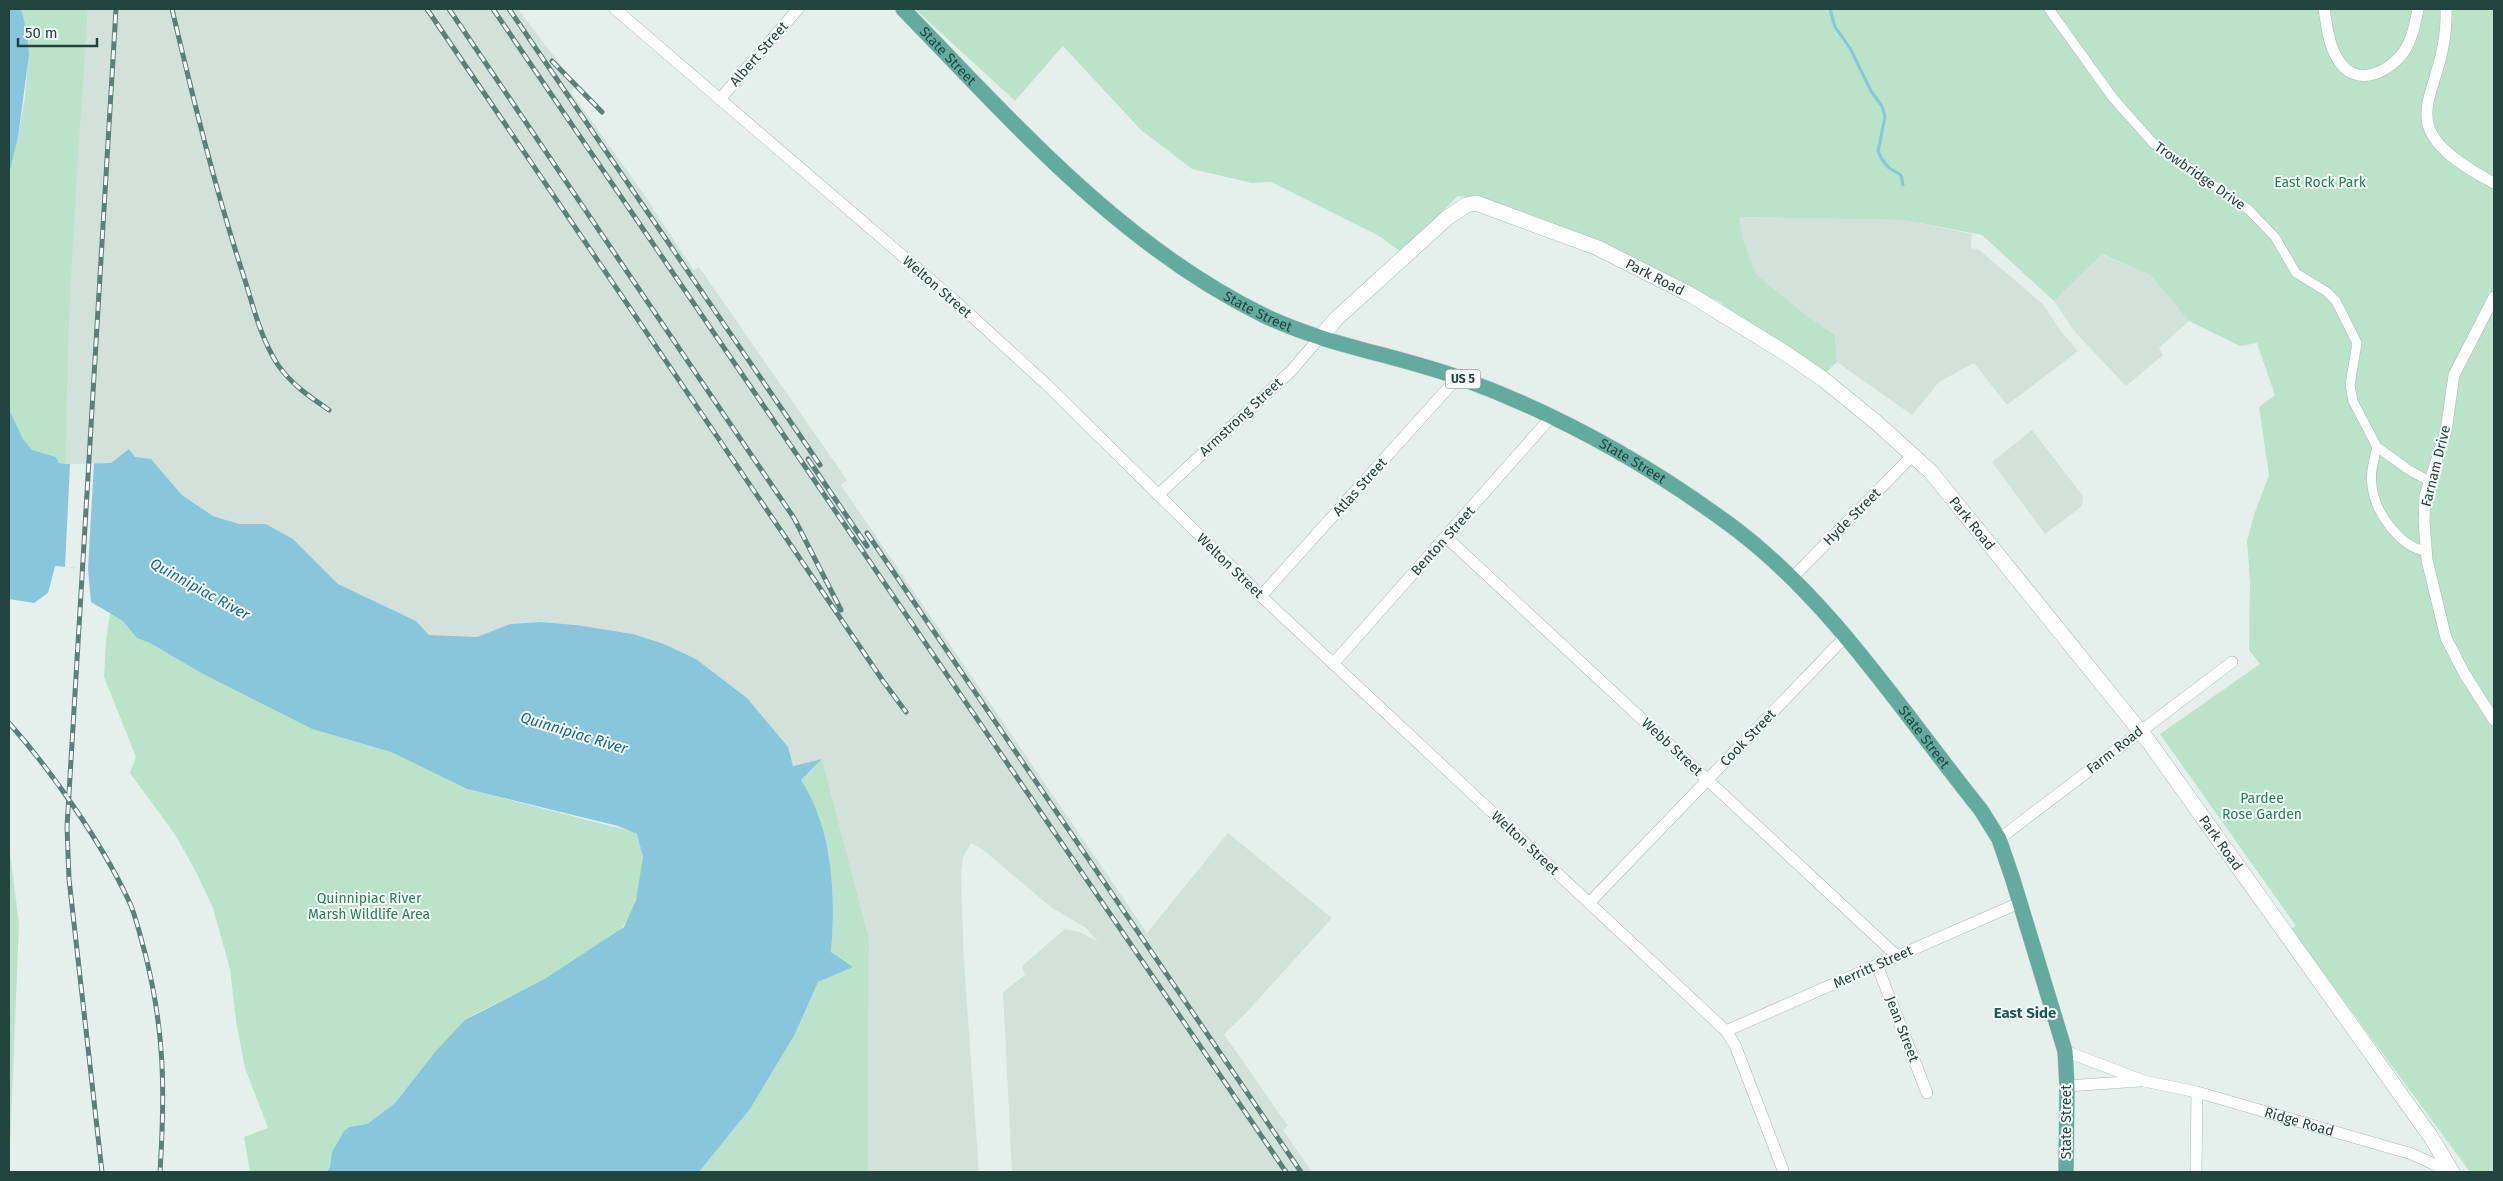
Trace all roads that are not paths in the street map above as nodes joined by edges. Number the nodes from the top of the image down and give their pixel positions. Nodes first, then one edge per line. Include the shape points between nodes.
1 (615, 9) edge
2 (798, 9) edge
3 (903, 9) edge
4 (2049, 9) edge
5 (2324, 9) edge
6 (2418, 9) edge
7 (2446, 9) edge
8 (720, 100) junction
9 (2494, 183) edge
10 (2494, 297) edge
11 (1321, 336) junction
12 (1458, 377) junction
13 (1552, 416) junction
14 (2377, 447) junction
15 (1913, 455) junction
16 (2429, 481) junction
17 (1158, 495) junction
18 (1446, 537) junction
19 (2425, 550) junction
20 (1792, 578) junction
21 (1261, 596) junction
22 (1845, 637) junction
23 (2232, 662) dead end
24 (1333, 664) junction
25 (2494, 720) edge
26 (2139, 730) junction
27 (1707, 780) junction
28 (1999, 839) junction
29 (1589, 903) junction
30 (2019, 903) junction
31 (1897, 956) junction
32 (1877, 965) junction
33 (1726, 1031) junction
34 (2065, 1051) junction
35 (2144, 1081) junction
36 (2067, 1086) junction
37 (2197, 1092) junction
38 (1926, 1093) dead end
39 (1783, 1170) dead end
40 (2066, 1172) edge
41 (2196, 1172) edge
42 (2452, 1172) edge

1 - 8 street, Welton Street
2 - 8 street, Albert Street
3 - 11 main road, State Street / US 5 via 1034,145 1102,206 1224,294 1283,324
4 - 14 street, Trowbridge Drive via 2113,98 2152,144 2244,205 2268,229 2296,273 2332,296 2346,316 2356,342 2350,392
5 - 6 street via 2337,59 2348,71 2360,76 2380,72 2400,57 2411,39
7 - 9 street via 2446,37 2429,92 2428,128 2436,142 2452,157
8 - 17 street, Welton Street via 954,300 1046,383
10 - 16 street, Farnam Drive via 2457,367 2446,431
11 - 12 main road, State Street / US 5
11 - 15 main road, Park Road via 1447,218 1466,204 1476,202 1598,248 1691,295 1808,368
11 - 17 street, Armstrong Street via 1292,370
12 - 13 main road, State Street / US 5
12 - 21 street, Atlas Street
13 - 18 street, Benton Street
13 - 20 main road, State Street / US 5 via 1608,446 1702,505 1767,554
14 - 16 street, Trowbridge Drive
14 - 19 street via 2371,477 2373,494 2403,540
15 - 20 street, Hyde Street
15 - 26 main road, Park Road via 1958,504
16 - 19 street, Farnam Drive via 2424,510
17 - 21 street, Welton Street
18 - 24 street, Benton Street
18 - 27 street, Webb Street
19 - 25 street, Farnam Drive via 2446,638 2464,674
20 - 22 main road, State Street / US 5
21 - 24 street, Welton Street
22 - 27 street, Cook Street
22 - 28 main road, State Street / US 5 via 1981,810
23 - 26 street, Farm Road
24 - 29 street, Welton Street
26 - 28 street, Farm Road
26 - 42 main road, Park Road via 2431,1137
27 - 29 street, Cook Street
27 - 31 street, Webb Street
28 - 30 main road, State Street / US 5
29 - 33 street, Welton Street
30 - 31 street, Merritt Street
30 - 34 main road, State Street / US 5
31 - 32 street, Merritt Street
32 - 33 street, Merritt Street
32 - 38 street, Jean Street
33 - 39 street, Welton Street via 1735,1045
34 - 35 street, Ridge Road
34 - 36 main road, State Street / US 5
35 - 36 street, Ridge Road
35 - 37 street, Ridge Road
36 - 40 main road, State Street / US 5
37 - 41 street
37 - 42 street, Ridge Road via 2412,1154

